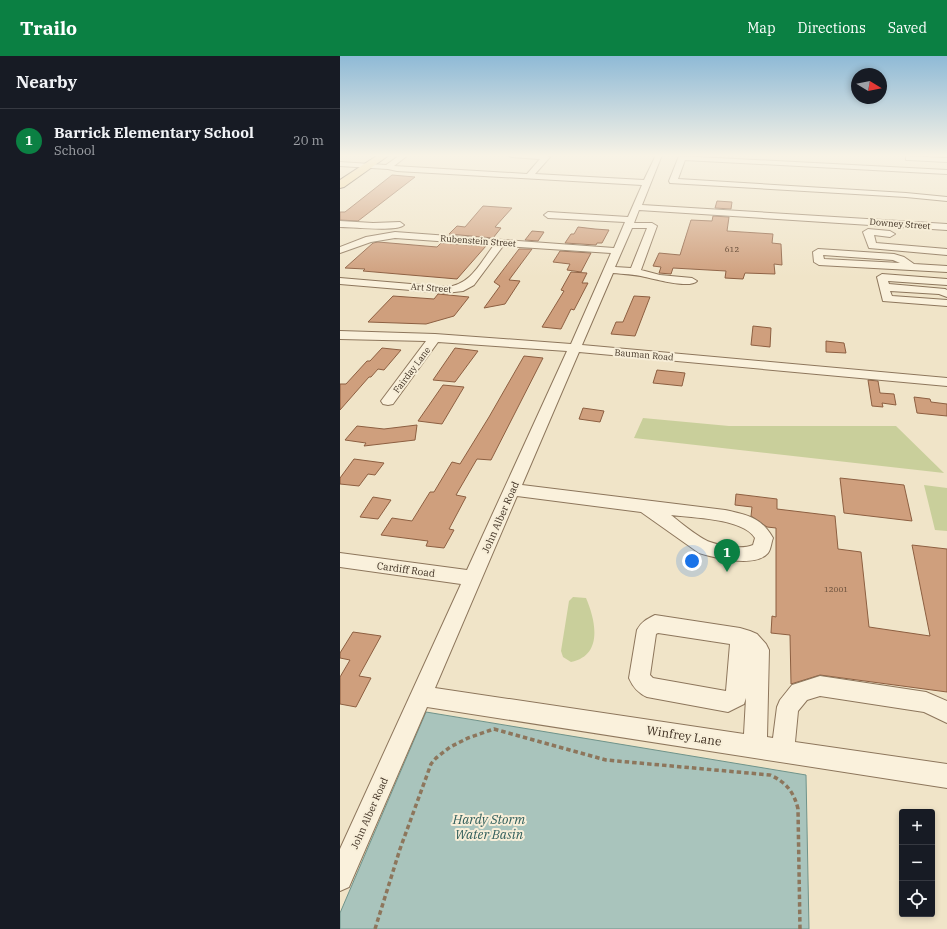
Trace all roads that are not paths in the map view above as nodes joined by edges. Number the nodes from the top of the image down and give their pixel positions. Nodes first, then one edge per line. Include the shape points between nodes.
1 (642, 196) edge
2 (914, 196) edge
3 (947, 199) edge
4 (548, 215) dead end
5 (632, 218) junction
6 (340, 224) edge
7 (947, 227) edge
8 (900, 234) dead end
9 (395, 235) junction
10 (500, 243) junction
11 (340, 250) edge
12 (617, 251) junction
13 (947, 252) edge
14 (911, 267) junction
15 (947, 269) edge
16 (609, 270) junction
17 (635, 272) junction
18 (340, 281) edge
19 (692, 281) dead end
20 (947, 282) edge
21 (884, 287) junction
22 (947, 294) edge
23 (947, 303) edge
24 (340, 335) edge
25 (435, 338) junction
26 (574, 348) junction
27 (947, 382) edge
28 (388, 401) dead end
29 (512, 490) junction
30 (645, 506) junction
31 (340, 560) edge
32 (472, 578) junction
33 (740, 638) junction
34 (421, 696) junction
35 (947, 712) edge
36 (755, 746) junction
37 (784, 751) junction
38 (947, 776) edge
39 (340, 878) edge

1 - 5 street, John Alber Road
2 - 3 street
4 - 5 street
5 - 7 street, Downey Street
5 - 12 street, John Alber Road
5 - 17 street via 652,226
6 - 9 street via 406,225
8 - 13 street via 868,232 872,246
9 - 10 street, Rubenstein Street
9 - 11 street, Rubenstein Street via 369,239
10 - 12 street, Rubenstein Street
10 - 18 street, Art Street via 470,284 459,289
12 - 16 street, John Alber Road
14 - 14 street via 819,262 818,252 894,257
14 - 15 street
16 - 17 street
16 - 26 street, John Alber Road
17 - 19 street via 658,278
20 - 21 street via 882,277
21 - 22 street via 941,291
21 - 23 street via 887,299
24 - 25 street, Bauman Road
25 - 26 street, Bauman Road
25 - 28 street, Fairday Lane
26 - 27 street, Bauman Road
26 - 29 street, John Alber Road
29 - 30 street
29 - 32 street, John Alber Road
30 - 30 street via 746,521 760,530 764,538 761,549 750,554 705,548
31 - 32 street, Cardiff Road
32 - 34 street, John Alber Road
33 - 33 street via 655,624 647,630 639,678 647,687 728,702 736,697
33 - 36 street via 750,640 759,650
34 - 36 street, Winfrey Lane
34 - 39 street, John Alber Road
35 - 37 street via 926,702 820,686 800,692 788,707
36 - 37 street, Winfrey Lane
37 - 38 street, Winfrey Lane

